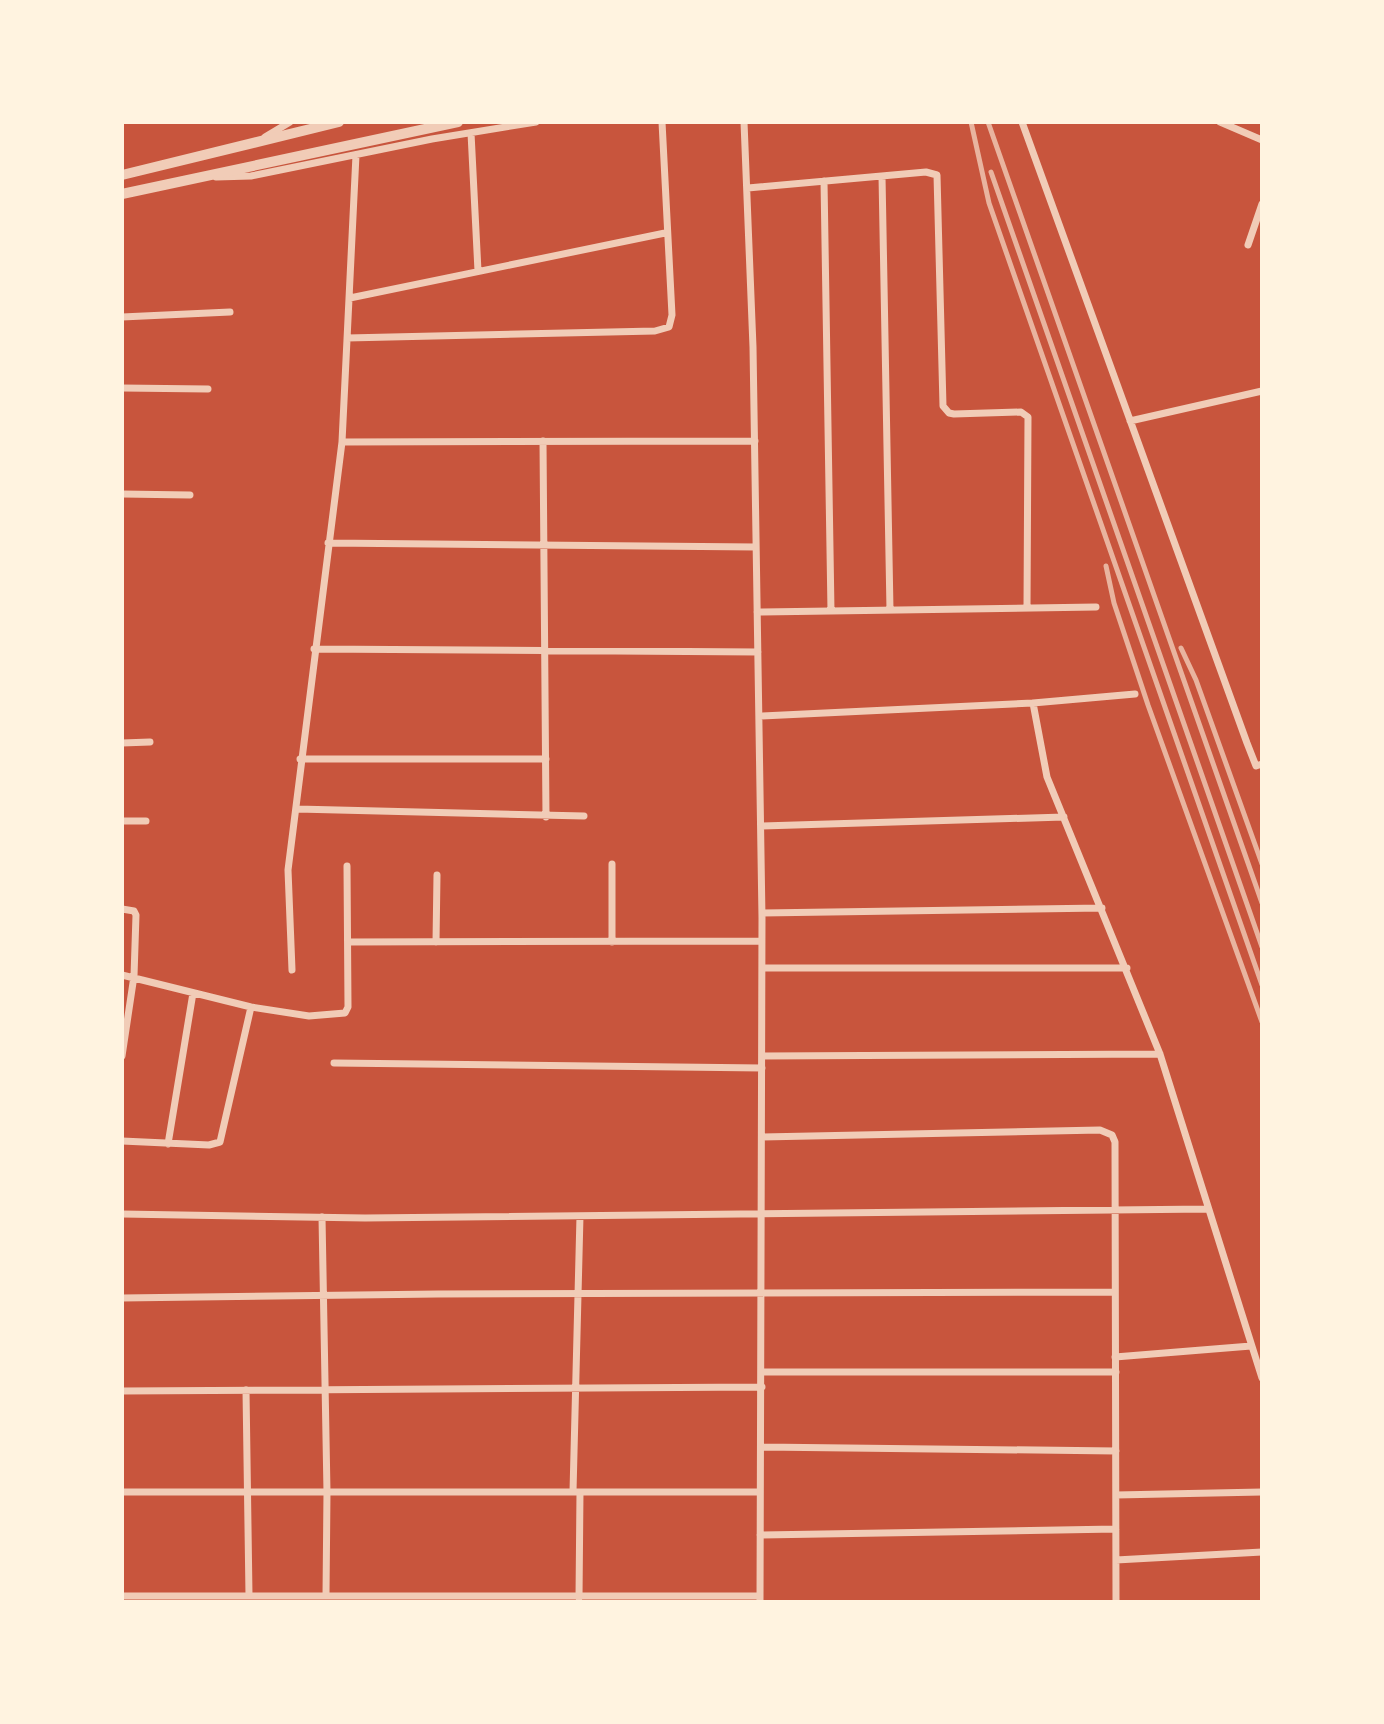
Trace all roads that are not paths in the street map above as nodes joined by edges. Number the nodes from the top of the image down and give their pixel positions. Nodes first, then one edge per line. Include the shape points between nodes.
1 (290, 122) edge
2 (339, 122) edge
3 (458, 122) edge
4 (536, 122) edge
5 (662, 122) edge
6 (744, 122) edge
7 (1022, 122) edge
8 (1220, 122) edge
9 (471, 133) junction
10 (1262, 140) edge
11 (255, 143) junction
12 (356, 155) junction
13 (122, 176) edge
14 (207, 176) junction
15 (882, 176) junction
16 (824, 181) junction
17 (748, 188) junction
18 (122, 194) edge
19 (1262, 204) edge
20 (665, 233) junction
21 (1248, 245) dead end
22 (478, 271) junction
23 (349, 298) junction
24 (230, 312) dead end
25 (122, 317) edge
26 (347, 338) junction
27 (122, 388) edge
28 (208, 389) dead end
29 (1262, 391) edge
30 (1130, 421) junction
31 (543, 441) junction
32 (755, 441) junction
33 (342, 442) junction
34 (122, 494) edge
35 (190, 495) dead end
36 (328, 543) junction
37 (543, 545) junction
38 (756, 547) junction
39 (1096, 607) dead end
40 (1027, 608) junction
41 (890, 610) junction
42 (831, 611) junction
43 (757, 612) junction
44 (314, 649) junction
45 (544, 650) junction
46 (758, 652) junction
47 (1135, 694) dead end
48 (1033, 703) junction
49 (760, 716) junction
50 (150, 742) dead end
51 (122, 743) edge
52 (546, 759) junction
53 (300, 760) junction
54 (1262, 764) edge
55 (297, 808) junction
56 (584, 816) dead end
57 (546, 817) junction
58 (1064, 817) junction
59 (122, 821) edge
60 (146, 821) dead end
61 (761, 826) junction
62 (612, 864) dead end
63 (347, 866) dead end
64 (437, 875) dead end
65 (1102, 908) junction
66 (122, 909) edge
67 (762, 913) junction
68 (762, 941) junction
69 (349, 942) junction
70 (436, 942) junction
71 (612, 942) junction
72 (762, 968) junction
73 (1127, 968) junction
74 (292, 970) dead end
75 (122, 975) edge
76 (134, 976) junction
77 (192, 993) junction
78 (251, 1007) junction
79 (125, 1033) edge
80 (1160, 1054) junction
81 (122, 1056) edge
82 (762, 1056) junction
83 (334, 1063) dead end
84 (762, 1068) junction
85 (762, 1137) junction
86 (122, 1141) edge
87 (168, 1144) junction
88 (1208, 1209) junction
89 (1115, 1210) junction
90 (122, 1214) edge
91 (761, 1214) junction
92 (580, 1216) junction
93 (322, 1217) junction
94 (1115, 1292) junction
95 (580, 1294) junction
96 (761, 1294) junction
97 (321, 1296) junction
98 (122, 1298) edge
99 (1251, 1346) junction
100 (1115, 1357) junction
101 (762, 1372) junction
102 (1115, 1372) junction
103 (1262, 1378) edge
104 (577, 1387) junction
105 (762, 1387) junction
106 (325, 1389) junction
107 (246, 1390) junction
108 (122, 1391) edge
109 (761, 1447) junction
110 (1116, 1451) junction
111 (122, 1492) edge
112 (247, 1492) junction
113 (327, 1492) junction
114 (577, 1492) junction
115 (760, 1492) junction
116 (1262, 1492) edge
117 (1116, 1495) junction
118 (1116, 1529) junction
119 (760, 1535) junction
120 (1262, 1552) edge
121 (1116, 1560) junction
122 (249, 1595) junction
123 (326, 1595) junction
124 (122, 1596) edge
125 (579, 1598) junction
126 (761, 1599) edge
127 (1116, 1601) edge

1 - 11 street
2 - 11 street
3 - 14 street
4 - 9 street
5 - 20 street
6 - 17 street
7 - 30 street
8 - 10 street
9 - 12 street
9 - 22 street
11 - 13 street
12 - 14 street via 251,176
12 - 23 street
14 - 18 street
15 - 16 street
15 - 40 street via 933,173 939,181 945,410 954,414 1021,412 1028,417
15 - 41 street
16 - 17 street
16 - 42 street
17 - 32 street
19 - 21 street
20 - 22 street
20 - 26 street via 671,315 664,330
22 - 23 street
23 - 26 street
24 - 25 street
26 - 33 street
27 - 28 street
29 - 30 street
30 - 54 street via 1247,743 1256,766
31 - 32 street
31 - 33 street
31 - 37 street
32 - 38 street
33 - 36 street
34 - 35 street
36 - 37 street
36 - 44 street
37 - 38 street
37 - 45 street
38 - 43 street
39 - 40 street
40 - 41 street
41 - 42 street
42 - 43 street
43 - 46 street
44 - 45 street
44 - 53 street
45 - 46 street
45 - 52 street
46 - 49 street
47 - 48 street
48 - 49 street
48 - 58 street via 1044,767
49 - 61 street
50 - 51 street
52 - 53 street
52 - 57 street
53 - 55 street
55 - 57 street
55 - 74 street via 288,870
56 - 57 street
58 - 61 street
58 - 65 street
59 - 60 street
61 - 67 street
62 - 71 street
63 - 69 street
64 - 70 street
65 - 67 street
65 - 73 street
66 - 76 street via 136,915
67 - 68 street
68 - 71 street
68 - 72 street
69 - 70 street
69 - 78 street via 345,1013 309,1016
70 - 71 street
72 - 73 street
72 - 82 street
73 - 80 street
75 - 76 street
76 - 77 street
76 - 79 street
77 - 78 street
77 - 87 street
78 - 87 street via 220,1142
79 - 81 street
80 - 82 street
80 - 88 street
82 - 84 street
83 - 84 street
84 - 85 street
85 - 89 street via 1107,1132 1115,1142
85 - 91 street
86 - 87 street
88 - 89 street
88 - 99 street
89 - 91 street
89 - 94 street
90 - 93 street
91 - 92 street
91 - 96 street
92 - 93 street
92 - 95 street
93 - 97 street
94 - 96 street
94 - 100 street
95 - 96 street
95 - 97 street
95 - 104 street
96 - 101 street
97 - 98 street
97 - 106 street
99 - 100 street
99 - 103 street
100 - 102 street
101 - 102 street
101 - 105 street
102 - 110 street
104 - 105 street
104 - 106 street
104 - 114 street
105 - 109 street
106 - 107 street
106 - 113 street
107 - 108 street
107 - 112 street
109 - 110 street
109 - 115 street
110 - 117 street
111 - 112 street
112 - 113 street
112 - 122 street
113 - 114 street
113 - 123 street
114 - 115 street
114 - 125 street
115 - 119 street
116 - 117 street
117 - 118 street
118 - 119 street
118 - 121 street
119 - 126 street
120 - 121 street
121 - 127 street
122 - 123 street
122 - 124 street
123 - 125 street
125 - 126 street

